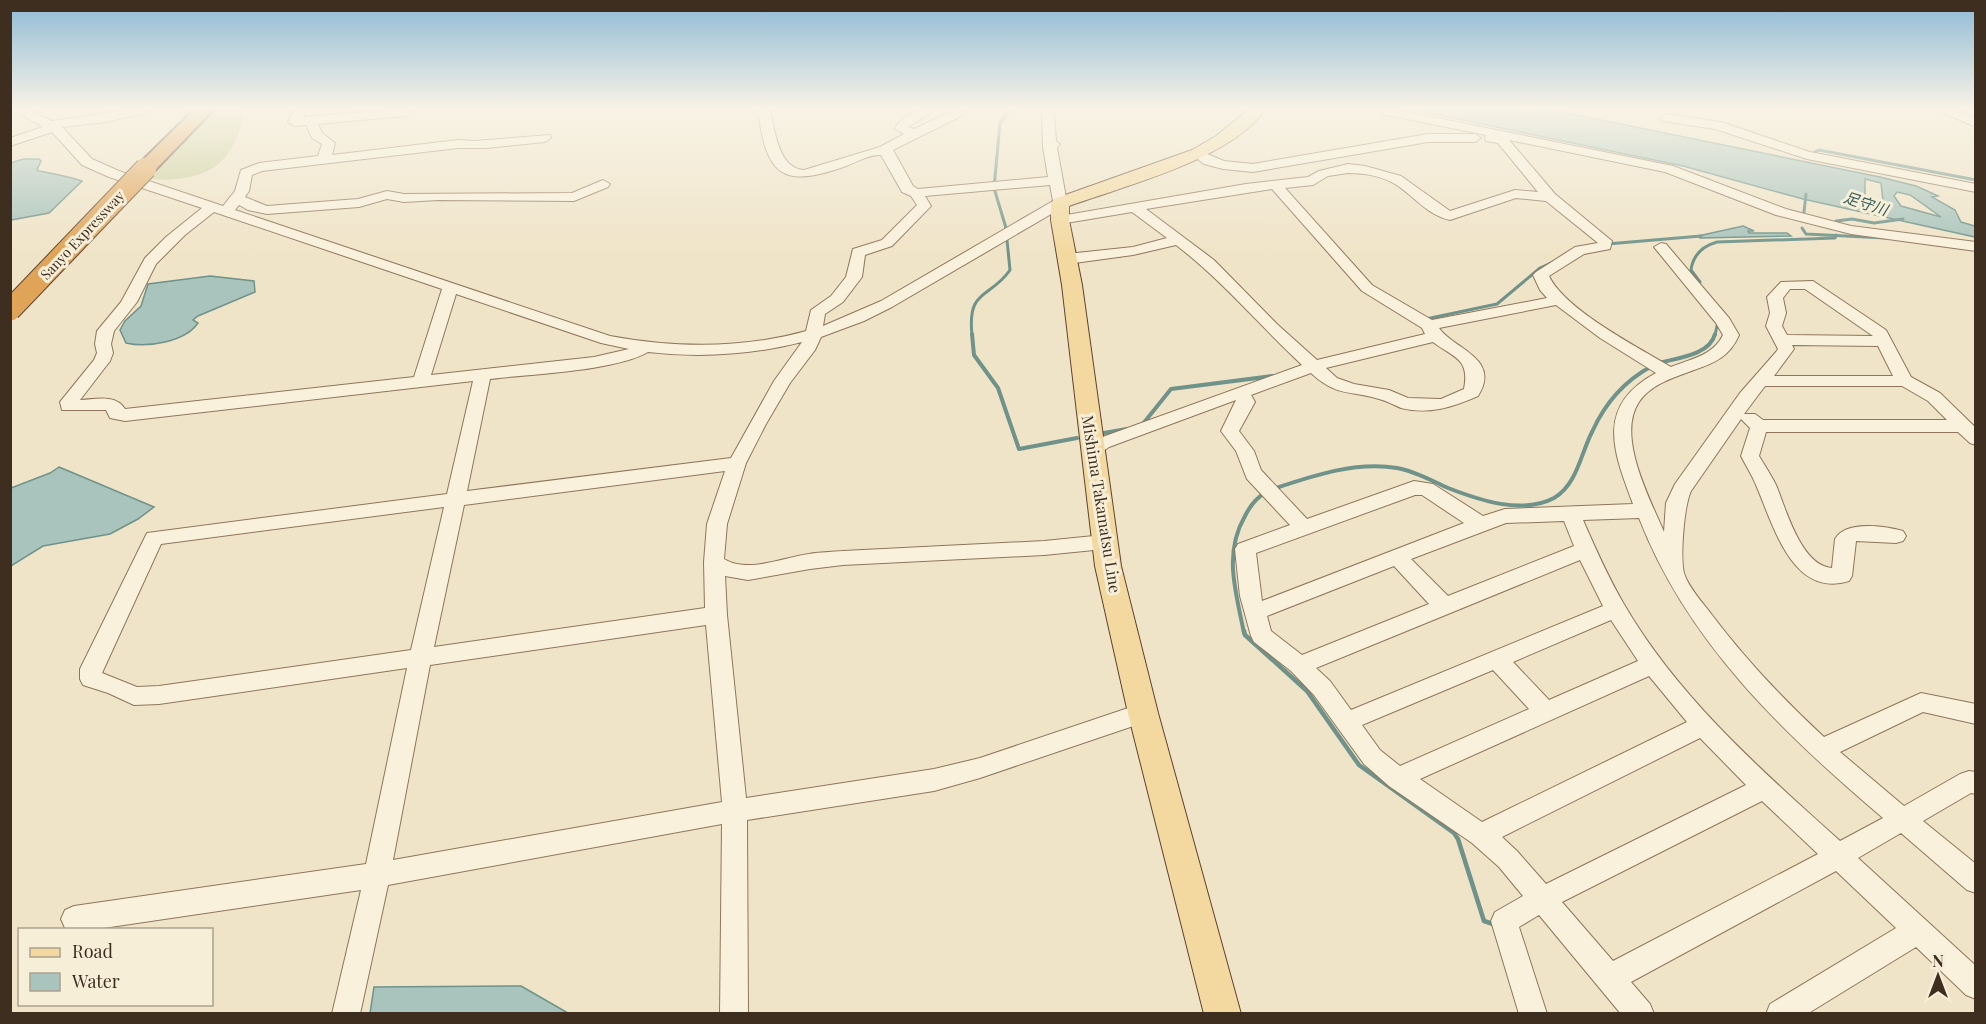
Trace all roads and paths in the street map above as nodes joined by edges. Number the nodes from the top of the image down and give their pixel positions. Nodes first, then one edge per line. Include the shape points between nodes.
1 (83, 158) edge
2 (146, 158) edge
3 (149, 158) edge
4 (335, 158) edge
5 (777, 158) edge
6 (854, 158) edge
7 (891, 158) edge
8 (1053, 158) edge
9 (1187, 158) edge
10 (1204, 158) edge
11 (1314, 158) edge
12 (1323, 158) edge
13 (1513, 158) edge
14 (1613, 158) edge
15 (1821, 158) edge
16 (324, 159) joint
17 (139, 166) junction
18 (1331, 171) junction
19 (603, 184) dead end
20 (1275, 186) junction
21 (1976, 188) edge
22 (916, 193) junction
23 (1550, 197) junction
24 (236, 198) junction
25 (1058, 201) junction
26 (1134, 207) junction
27 (220, 209) junction
28 (1178, 240) junction
29 (1661, 247) dead end
30 (1976, 247) edge
31 (1067, 260) junction
32 (10, 288) edge
33 (450, 288) junction
34 (1559, 300) junction
35 (10, 310) edge
36 (1427, 326) junction
37 (814, 334) junction
38 (1782, 340) junction
39 (1885, 341) junction
40 (644, 347) junction
41 (1311, 364) junction
42 (1658, 367) junction
43 (483, 374) junction
44 (421, 381) junction
45 (1760, 381) junction
46 (1905, 381) junction
47 (1242, 394) junction
48 (1737, 409) junction
49 (1759, 426) junction
50 (1962, 426) junction
51 (1976, 439) edge
52 (1092, 450) junction
53 (737, 463) junction
54 (455, 499) junction
55 (1644, 511) junction
56 (1571, 514) junction
57 (1481, 524) junction
58 (1304, 528) junction
59 (1896, 536) dead end
60 (1104, 542) junction
61 (1584, 550) junction
62 (1397, 556) junction
63 (714, 562) junction
64 (1675, 579) junction
65 (1444, 606) junction
66 (1616, 610) junction
67 (1255, 612) junction
68 (716, 615) junction
69 (1495, 658) junction
70 (420, 659) junction
71 (1299, 665) junction
72 (1651, 666) junction
73 (1546, 712) junction
74 (1143, 713) junction
75 (1976, 714) edge
76 (1346, 722) junction
77 (1702, 726) junction
78 (1821, 750) junction
79 (1398, 778) junction
80 (1974, 784) edge
81 (1764, 789) junction
82 (735, 811) junction
83 (1904, 819) junction
84 (1481, 835) junction
85 (1838, 856) junction
86 (377, 875) junction
87 (1976, 881) edge
88 (1543, 898) junction
89 (74, 919) dead end
90 (1917, 931) junction
91 (1610, 978) junction
92 (1976, 985) edge
93 (346, 1014) edge
94 (734, 1014) edge
95 (1223, 1014) edge
96 (1533, 1014) edge
97 (1640, 1014) edge
98 (1780, 1014) edge

1 - 27 street via 114,174
2 - 17 highway, Sanyo Expressway
3 - 17 highway, Sanyo Expressway
4 - 16 street
5 - 6 street via 787,172 800,175
7 - 22 street via 907,189
8 - 25 street
9 - 25 main road
10 - 11 street via 1239,168 1270,167
12 - 18 street
13 - 23 street
14 - 30 street via 1682,173 1781,212 1851,230
15 - 21 street
16 - 24 street via 250,170
17 - 32 highway, Sanyo Expressway
17 - 35 highway, Sanyo Expressway, bridge
18 - 20 street via 1313,181
18 - 23 street via 1367,168 1394,178 1450,216 1515,194
19 - 24 street via 574,197 387,195 359,203 267,210
20 - 26 street
20 - 36 street via 1367,288
22 - 25 street via 994,186
22 - 37 street via 924,206 887,243 858,252 854,277 837,299 818,313
23 - 34 street via 1605,244 1580,250 1541,274 1548,290
24 - 27 street
25 - 26 street
25 - 31 main road, Mishima Takamatsu Line
25 - 37 street via 879,308
26 - 28 street
27 - 33 street
27 - 44 street via 201,214 150,262 129,302 103,336 102,361 68,406 108,404 115,407 116,414 125,415
28 - 31 street
28 - 41 street via 1209,263
29 - 42 street via 1731,335 1718,354
31 - 52 main road, Mishima Takamatsu Line
33 - 40 street via 588,334
33 - 44 street
34 - 36 street
34 - 42 street
36 - 41 street via 1429,338
36 - 41 street via 1468,359 1476,381 1472,392 1444,404 1405,403 1331,382
37 - 40 street via 721,350
37 - 53 street via 756,424
38 - 39 street
38 - 39 street via 1774,326 1777,293 1786,285 1808,284 1880,333
38 - 45 street via 1784,354
39 - 46 street
40 - 43 street via 594,362
41 - 47 street
42 - 55 street via 1653,379 1633,397 1622,426 1626,455
43 - 44 street
43 - 54 street
45 - 46 street
45 - 48 street
46 - 50 street via 1934,397
47 - 52 street
47 - 58 street via 1245,402 1230,431 1245,451 1249,467
48 - 49 street
48 - 64 street via 1691,474 1676,503
49 - 50 street
49 - 59 street via 1750,456 1790,543 1815,572 1830,578 1842,576 1845,539 1853,534
50 - 51 street
52 - 60 main road, Mishima Takamatsu Line
53 - 54 street
53 - 63 street via 717,524
54 - 70 street
54 - 70 street via 154,538 91,669 91,679 134,696 159,695
55 - 56 street
55 - 64 street
56 - 57 street via 1505,516
56 - 61 street
57 - 58 street via 1426,489 1414,488
57 - 62 street
58 - 67 street via 1245,549
60 - 63 street via 843,558 751,572 722,569
60 - 74 main road, Mishima Takamatsu Line
61 - 65 street
61 - 66 street
62 - 65 street
62 - 67 street
63 - 68 street
64 - 78 street via 1715,639 1759,690
65 - 71 street
66 - 69 street
66 - 72 street
67 - 71 street via 1262,636
68 - 70 street
68 - 82 street
69 - 73 street
69 - 76 street
70 - 86 street
71 - 76 street via 1322,687
72 - 73 street
72 - 77 street
73 - 79 street
74 - 82 street via 934,780
74 - 95 main road, Mishima Takamatsu Line
75 - 78 street via 1921,702
76 - 79 street via 1372,757
77 - 81 street
77 - 84 street
78 - 83 street
79 - 84 street
80 - 83 street
81 - 85 street
81 - 88 street
82 - 86 street
82 - 94 street
83 - 85 street
83 - 87 street
84 - 88 street
85 - 90 street
85 - 91 street
86 - 89 street
86 - 93 street
88 - 91 street
88 - 96 street via 1504,921
90 - 92 street
90 - 98 street
91 - 97 street

